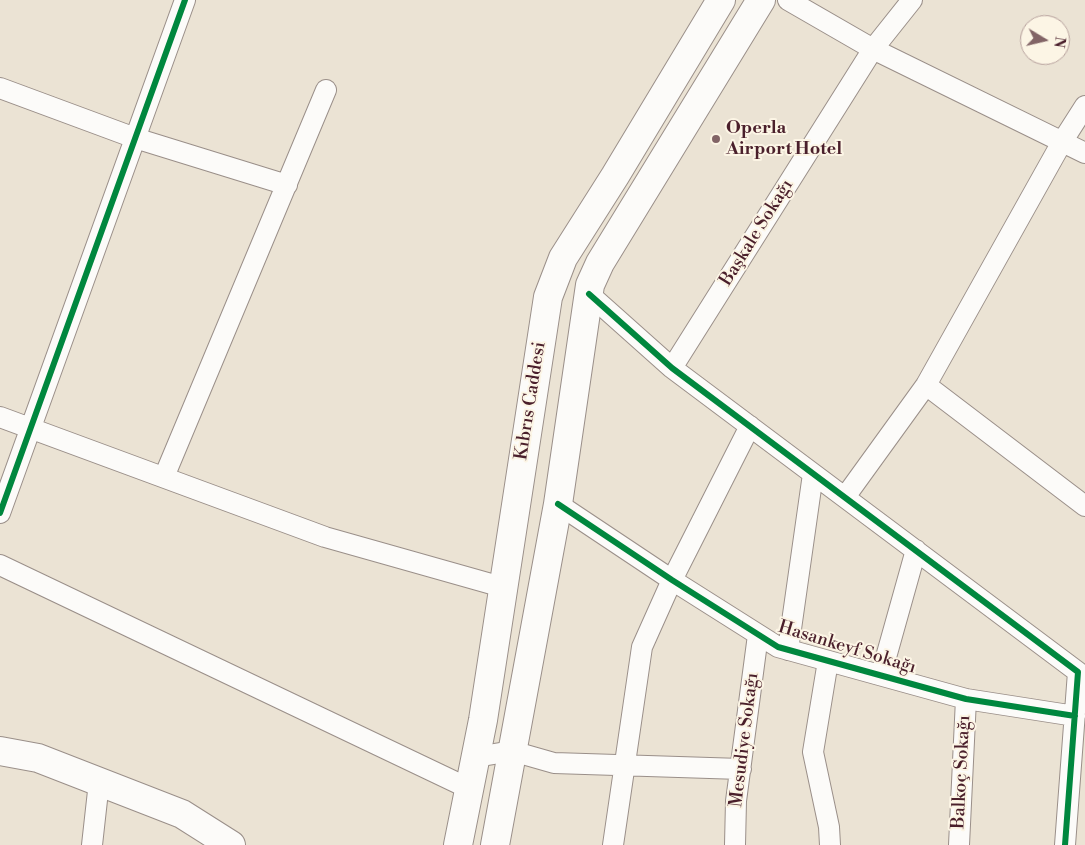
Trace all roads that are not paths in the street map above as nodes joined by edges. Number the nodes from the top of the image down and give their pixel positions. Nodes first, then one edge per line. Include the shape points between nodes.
1 (185, 0) edge
2 (721, 0) edge
3 (761, 0) edge
4 (788, 0) edge
5 (912, 0) edge
6 (873, 49) junction
7 (0, 88) edge
8 (326, 90) dead end
9 (1085, 106) edge
10 (135, 138) junction
11 (1062, 142) junction
12 (1085, 153) edge
13 (287, 185) junction
14 (589, 294) junction
15 (672, 368) junction
16 (926, 385) junction
17 (0, 417) edge
18 (750, 426) junction
19 (31, 428) junction
20 (814, 474) junction
21 (164, 477) junction
22 (845, 498) junction
23 (558, 504) junction
24 (1085, 506) edge
25 (0, 513) edge
26 (916, 550) junction
27 (0, 565) edge
28 (672, 580) junction
29 (502, 587) junction
30 (758, 635) junction
31 (788, 650) junction
32 (828, 660) junction
33 (1082, 674) edge
34 (881, 675) junction
35 (966, 699) junction
36 (1074, 716) junction
37 (0, 751) edge
38 (512, 751) junction
39 (476, 757) junction
40 (625, 764) junction
41 (741, 769) junction
42 (99, 782) junction
43 (470, 789) junction
44 (92, 845) edge
45 (231, 845) edge
46 (458, 845) edge
47 (495, 845) edge
48 (613, 845) edge
49 (735, 845) edge
50 (830, 845) edge
51 (959, 845) edge
52 (1065, 845) edge

1 - 10 street
2 - 29 main road, Kıbrıs Caddesi via 555,275 548,297
3 - 14 main road via 600,263
4 - 6 street
5 - 6 street, Başkale Sokağı
6 - 11 street
6 - 15 street, Başkale Sokağı
7 - 10 street
8 - 13 street
9 - 11 street
10 - 13 street
10 - 19 street
11 - 12 street
11 - 16 street
13 - 21 street
14 - 15 street
14 - 23 main road
15 - 18 street
16 - 22 street
16 - 24 street
17 - 19 street
18 - 20 street
18 - 28 street
19 - 21 street
19 - 25 street
20 - 22 street
20 - 31 street
21 - 29 street via 326,537
22 - 26 street
23 - 28 street, Hasankeyf Sokağı
23 - 38 main road
26 - 33 street
26 - 34 street
27 - 43 street
28 - 30 street, Hasankeyf Sokağı
28 - 40 street via 642,647
29 - 39 main road, Kıbrıs Caddesi
30 - 31 street, Hasankeyf Sokağı
30 - 41 street, Mesudiye Sokağı
31 - 32 street, Hasankeyf Sokağı
32 - 34 street, Hasankeyf Sokağı
32 - 50 street via 813,752
33 - 36 street
34 - 35 street, Hasankeyf Sokağı
35 - 36 street, Hasankeyf Sokağı
35 - 51 street, Balkoç Sokağı
36 - 52 street
37 - 42 main road via 38,758
38 - 39 street
38 - 40 street via 554,764
38 - 47 main road
39 - 43 main road, Kıbrıs Caddesi
40 - 41 street
40 - 48 street
41 - 49 street, Mesudiye Sokağı
42 - 44 street
42 - 45 main road via 182,814
43 - 46 main road, Kıbrıs Caddesi

